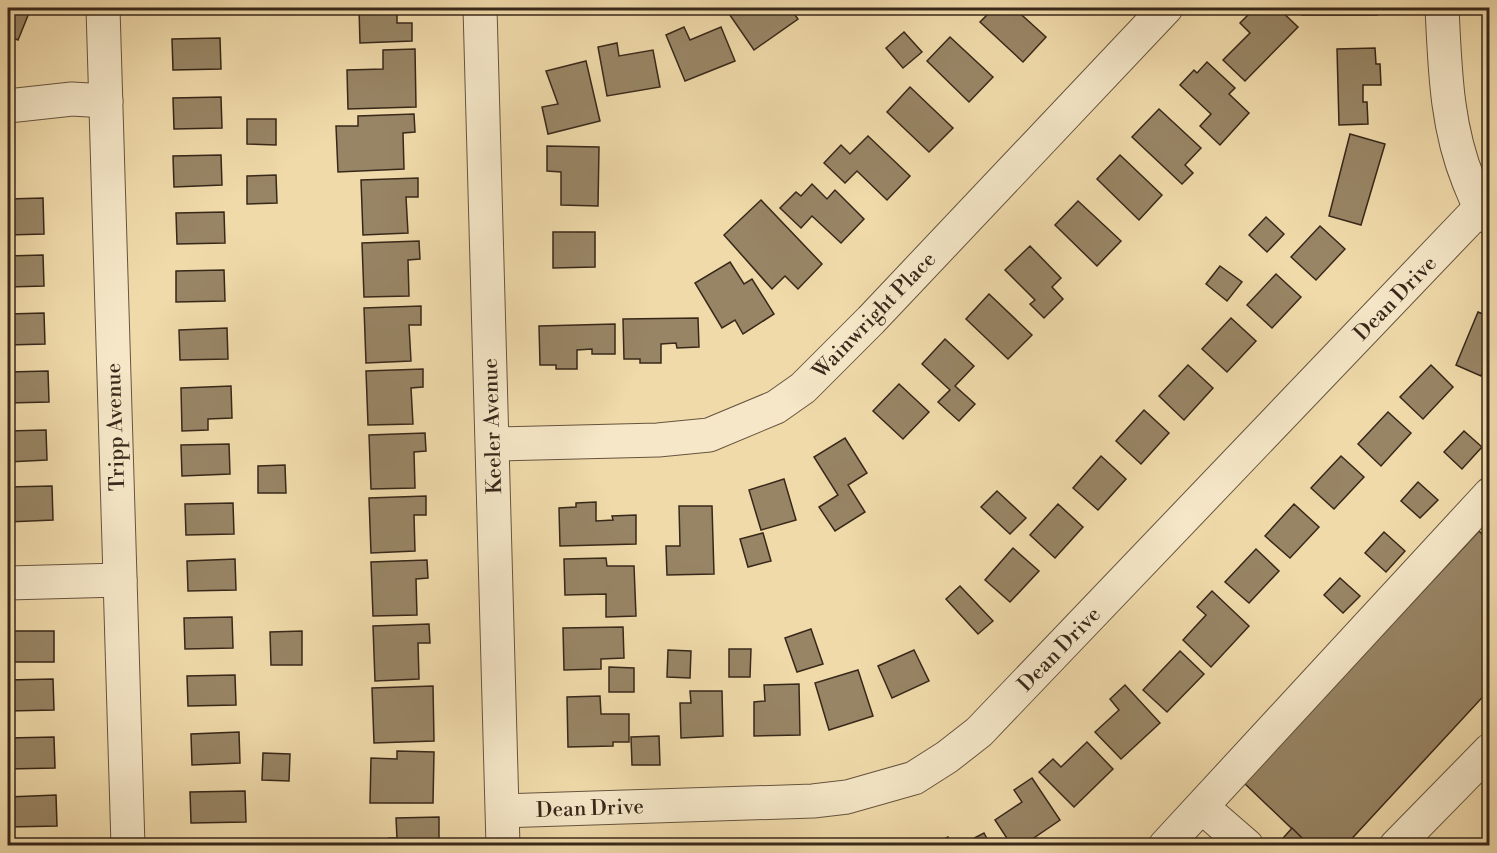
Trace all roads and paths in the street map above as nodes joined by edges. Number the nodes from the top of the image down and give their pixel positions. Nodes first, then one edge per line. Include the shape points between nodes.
1 (103, 8) edge
2 (480, 8) edge
3 (1166, 8) edge
4 (1442, 8) edge
5 (106, 101) junction
6 (8, 106) edge
7 (1485, 213) edge
8 (493, 444) junction
9 (1490, 494) edge
10 (120, 580) junction
11 (8, 583) edge
12 (1490, 750) edge
13 (1202, 807) junction
14 (503, 811) junction
15 (128, 846) edge
16 (503, 846) edge
17 (1165, 846) edge
18 (1247, 846) edge
19 (1396, 846) edge

1 - 5 street, Tripp Avenue
2 - 8 street, Keeler Avenue
3 - 8 street, Wainwright Place via 871,320 803,388 776,407 709,435
4 - 7 street via 1446,90 1456,150
5 - 6 street via 72,99
5 - 10 street, Tripp Avenue
7 - 14 street, Dean Drive via 979,732 914,778 876,790 813,801
8 - 14 street, Keeler Avenue
9 - 13 street
10 - 11 street
10 - 15 street, Tripp Avenue
12 - 19 street
13 - 17 street
13 - 18 street
14 - 16 street, Keeler Avenue

